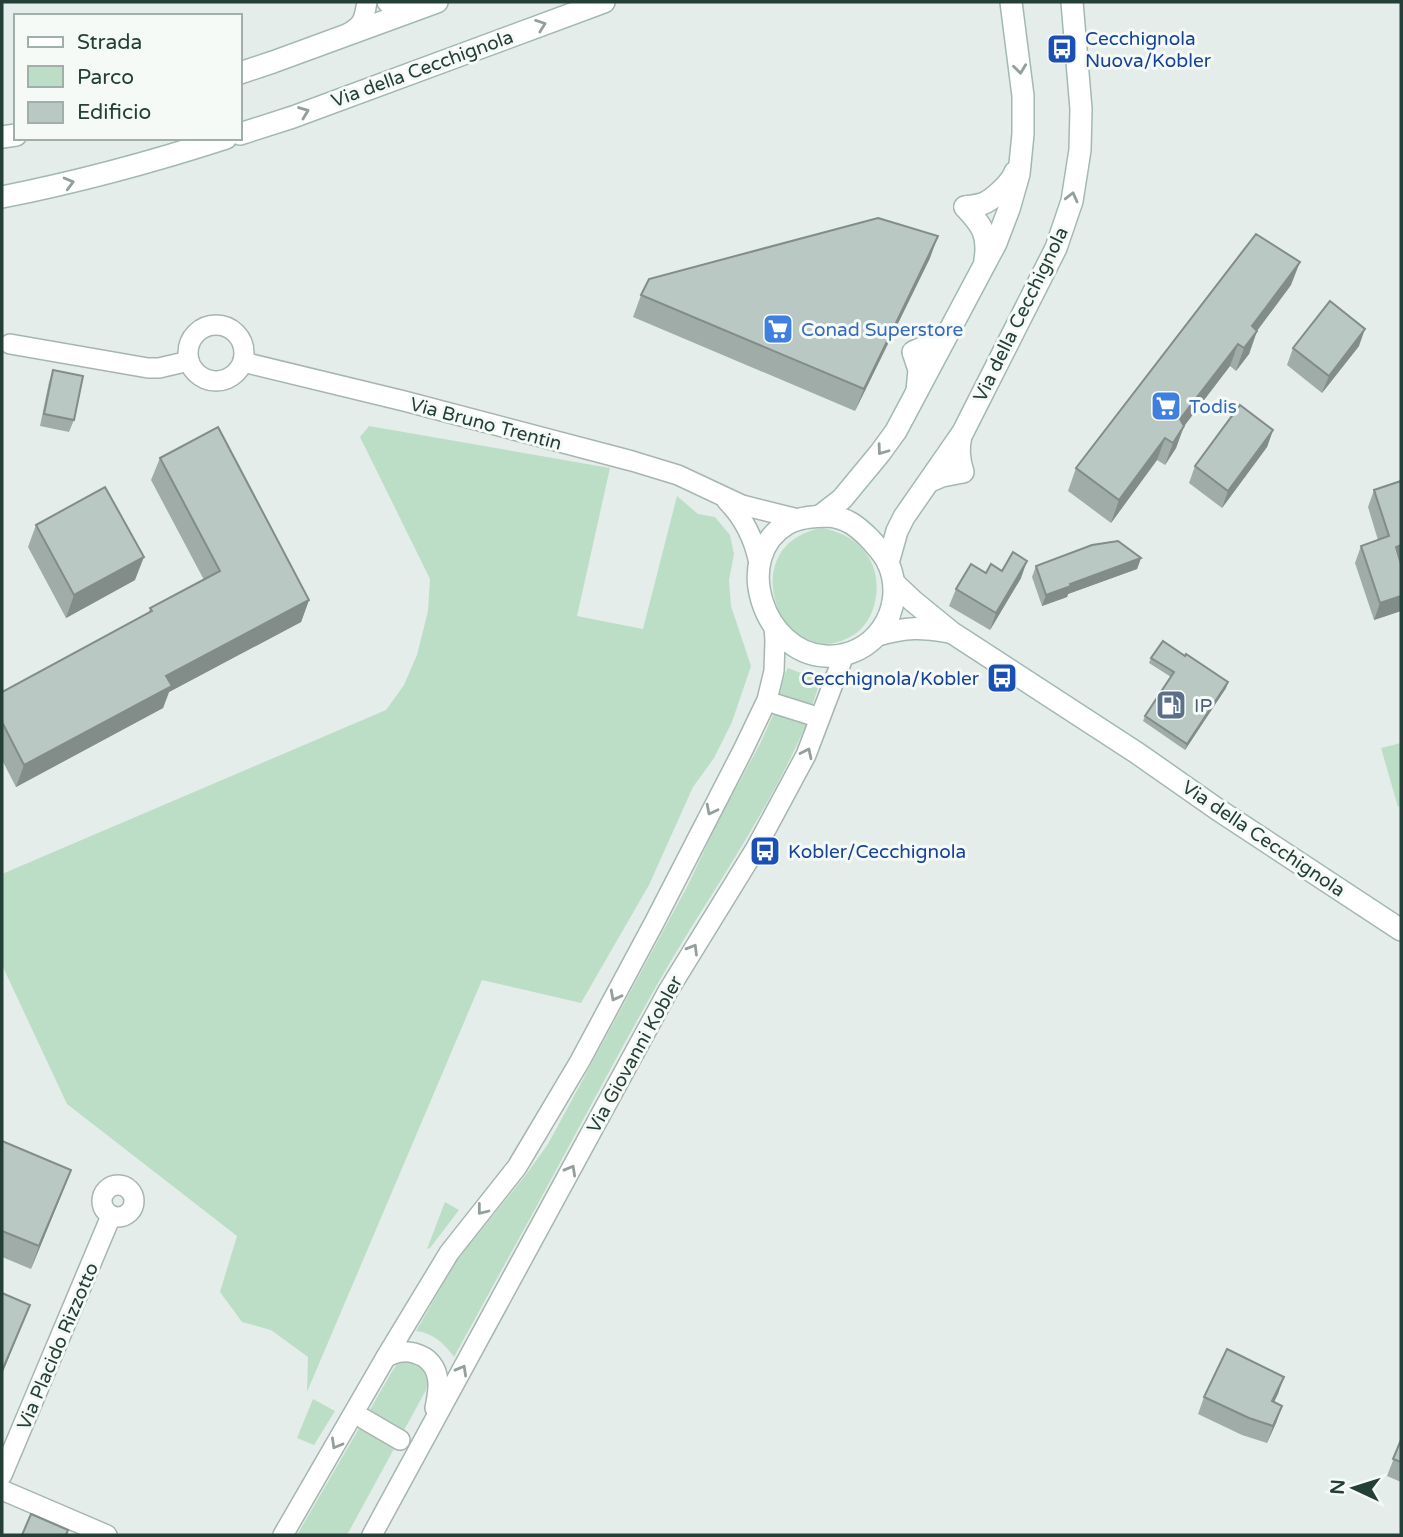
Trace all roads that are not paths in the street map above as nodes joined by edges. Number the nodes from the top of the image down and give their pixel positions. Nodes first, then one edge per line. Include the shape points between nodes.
1 (368, 2) edge
2 (387, 2) edge
3 (437, 2) edge
4 (604, 2) edge
5 (1011, 2) edge
6 (1072, 2) edge
7 (416, 10) junction
8 (344, 36) junction
9 (242, 72) edge
10 (242, 133) edge
11 (220, 140) edge
12 (1021, 153) junction
13 (2, 197) edge
14 (983, 267) junction
15 (10, 344) dead end
16 (189, 361) junction
17 (243, 362) junction
18 (724, 498) junction
19 (820, 516) junction
20 (799, 519) junction
21 (759, 563) junction
22 (888, 563) junction
23 (895, 584) junction
24 (774, 627) junction
25 (951, 632) junction
26 (878, 635) junction
27 (844, 655) junction
28 (776, 704) dead end
29 (811, 715) dead end
30 (1401, 930) edge
31 (111, 1216) dead end
32 (386, 1357) junction
33 (364, 1419) dead end
34 (400, 1440) dead end
35 (417, 1451) junction
36 (2, 1475) edge
37 (2, 1490) edge
38 (107, 1535) edge
39 (284, 1535) edge
40 (372, 1535) edge

1 - 8 street via 358,28
2 - 7 street via 403,12
3 - 7 street
10 -> 4 street, Via della Cecchignola
5 -> 12 street via 1023,96
22 -> 6 street, Via della Cecchignola via 904,517 962,432 1056,248 1072,201 1081,109
7 - 8 street
8 - 9 street
13 -> 11 street
12 - 14 street via 1009,209
12 - 14 street via 1008,184 986,202 965,207 987,240
14 -> 19 street via 952,328 913,352 919,370 917,392 896,430 842,499
15 - 16 street via 138,368
16 - 17 street via 204,378 216,381 237,373
16 - 17 street via 192,338 211,325 233,330 241,339
17 - 18 street, Via Bruno Trentin via 632,461 690,480
18 - 20 street, Via Bruno Trentin
18 - 21 street, Via Bruno Trentin via 752,536
19 - 20 street
19 - 22 street via 838,517 859,528
20 - 21 street via 776,532
21 - 24 street via 761,594
22 - 23 street
23 - 25 street, Via della Cecchignola
23 - 26 street via 891,611
24 - 27 street via 806,652
24 -> 32 street via 774,670 767,700 580,1061 517,1167 449,1254
25 - 26 street, Via della Cecchignola via 923,628
25 - 30 street, Via della Cecchignola
26 - 27 street
35 -> 27 street, Via Giovanni Kobler via 668,991 756,848 806,755
28 - 29 street
31 - 36 street, Via Placido Rizzotto
32 - 35 street, Via Giovanni Kobler via 418,1354 437,1371 434,1410
32 -> 39 street
33 - 34 street
35 - 40 street, Via Giovanni Kobler
37 - 38 street

